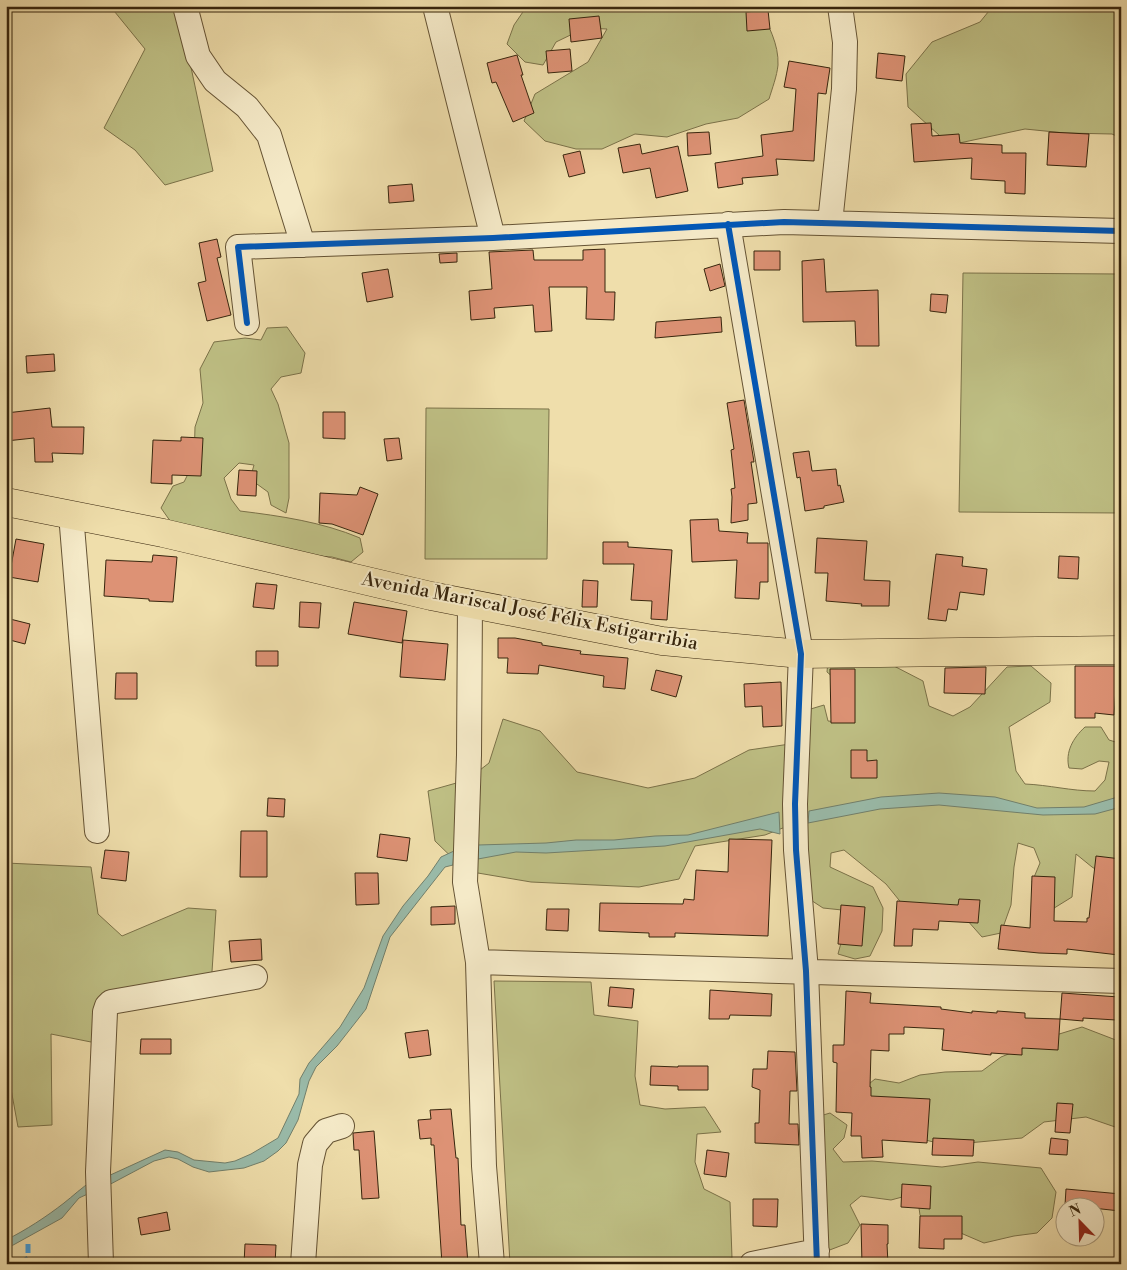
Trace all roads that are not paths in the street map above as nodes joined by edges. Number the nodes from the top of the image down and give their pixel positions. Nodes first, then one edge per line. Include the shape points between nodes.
1 (185, 6) edge
2 (435, 6) edge
3 (840, 6) edge
4 (830, 223) junction
5 (728, 224) junction
6 (1121, 231) edge
7 (493, 238) junction
8 (303, 245) junction
9 (248, 323) dead end
10 (6, 502) edge
11 (71, 514) junction
12 (470, 603) junction
13 (1121, 650) edge
14 (801, 654) junction
15 (98, 831) dead end
16 (478, 962) junction
17 (806, 971) junction
18 (255, 977) dead end
19 (1121, 981) edge
20 (342, 1126) dead end
21 (817, 1258) edge
22 (101, 1264) edge
23 (303, 1264) edge
24 (492, 1264) edge
25 (752, 1264) edge

1 - 8 street via 198,56 215,80 247,107 269,135
2 - 7 street
3 - 4 street via 845,42 844,89
4 - 5 street
4 - 6 street
5 - 7 street
5 - 14 street
7 - 8 street
8 - 9 street via 238,247
10 - 11 main road, Avenida Mariscal José Félix Estigarribia
11 - 12 main road, Avenida Mariscal José Félix Estigarribia
11 - 15 street
12 - 14 main road, Avenida Mariscal José Félix Estigarribia via 662,640
12 - 16 street via 465,882
13 - 14 main road, Avenida Mariscal José Félix Estigarribia
14 - 17 street via 795,804
16 - 17 street
16 - 24 street via 484,1166
17 - 19 street
17 - 21 street
18 - 22 street via 111,1002 107,1006 98,1172
20 - 23 street via 326,1131 315,1144 310,1165
21 - 25 street

